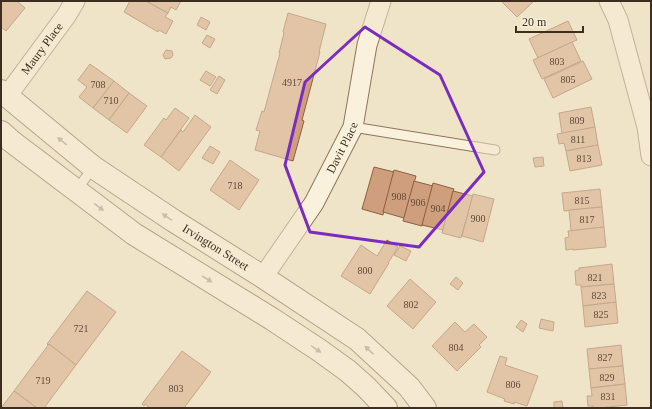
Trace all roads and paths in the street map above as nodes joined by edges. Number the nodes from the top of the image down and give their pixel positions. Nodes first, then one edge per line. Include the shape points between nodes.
1 (75, 1) edge
2 (381, 1) edge
3 (609, 1) edge
4 (4, 93) edge
5 (353, 127) junction
6 (1, 132) edge
7 (495, 150) dead end
8 (651, 156) edge
9 (93, 167) junction
10 (76, 190) junction
11 (263, 277) junction
12 (387, 366) junction
13 (366, 387) junction
14 (386, 408) edge
15 (425, 408) edge

1 - 4 street, Maury Place via 66,16
2 - 5 street, Davit Place via 367,45
3 - 8 street via 620,27 647,127
9 -> 4 street, Irvington Street
5 - 7 lane
5 - 11 street, Davit Place via 314,203
6 - 10 street
9 - 10 lane
11 -> 9 street, Irvington Street
10 -> 13 street via 134,234 319,350
12 -> 11 street, Irvington Street via 357,339
12 - 13 street
12 - 15 street, Irvington Street via 409,387
13 - 14 street

